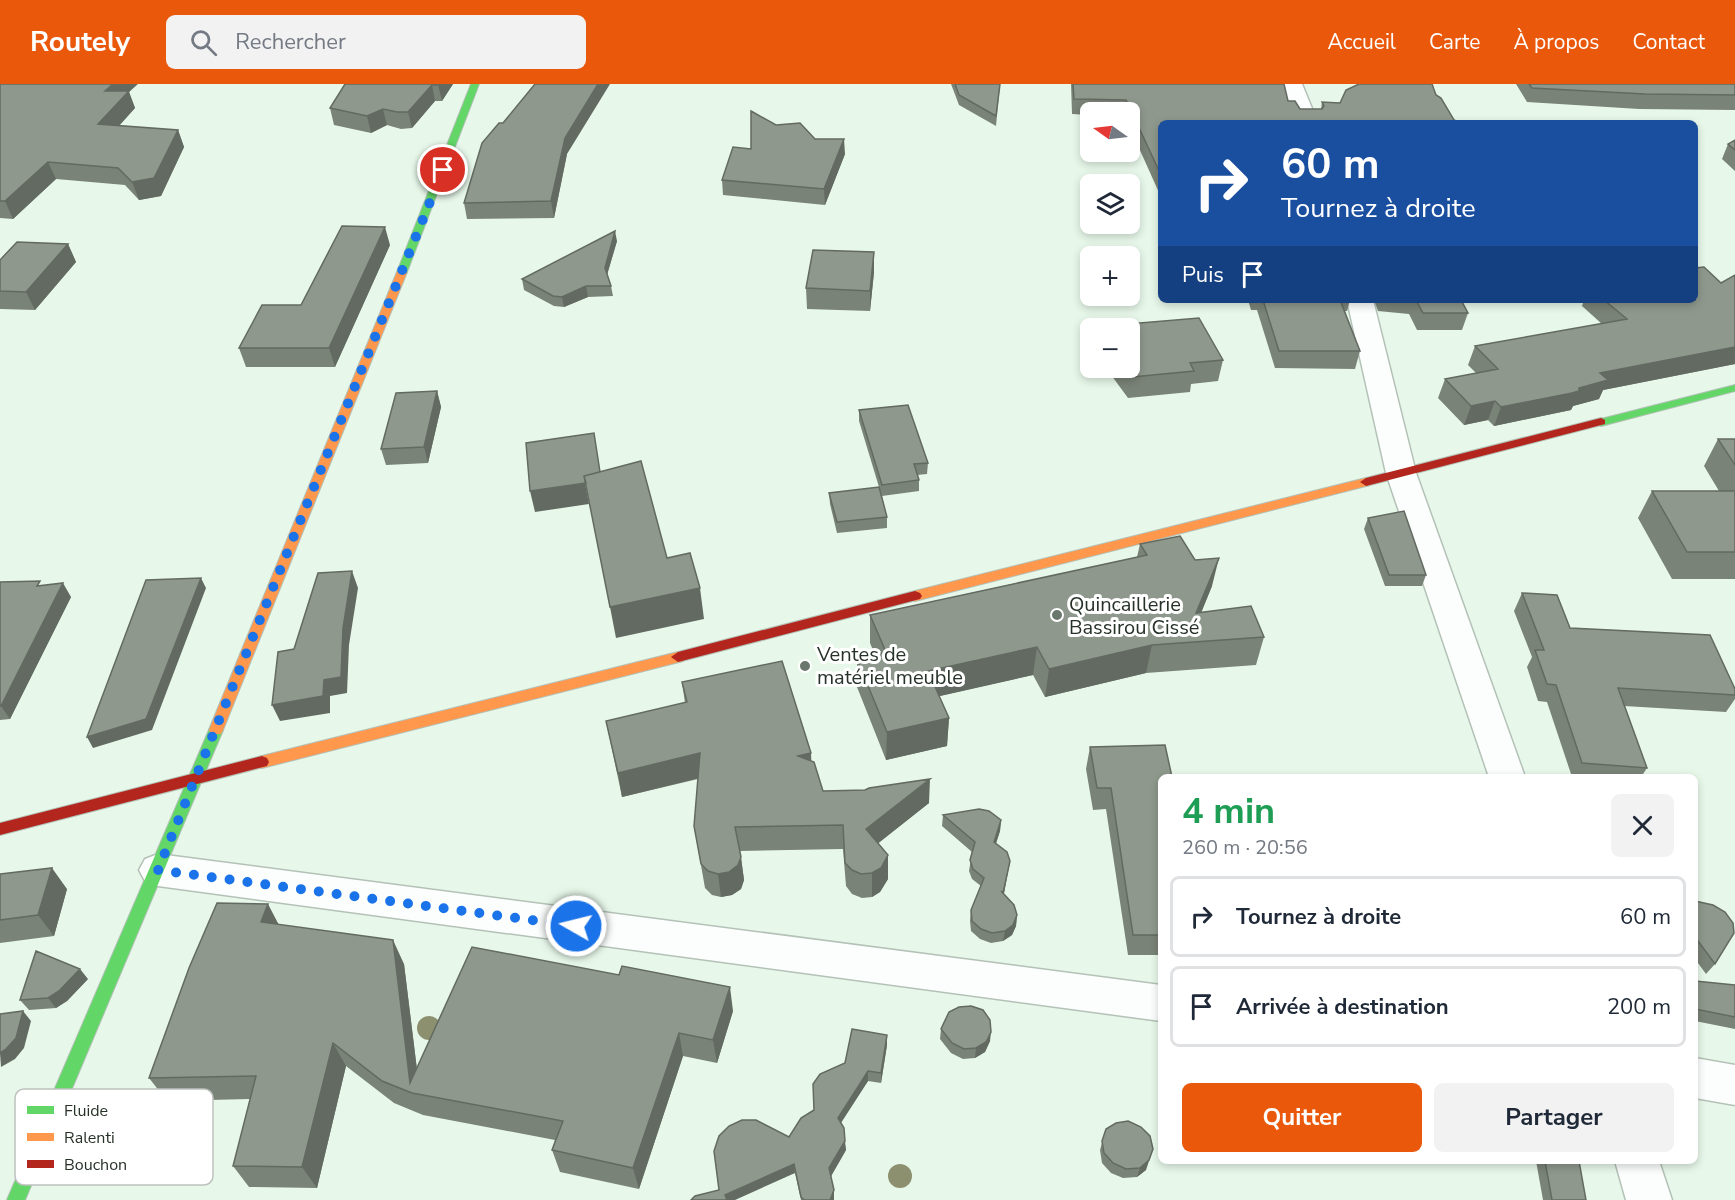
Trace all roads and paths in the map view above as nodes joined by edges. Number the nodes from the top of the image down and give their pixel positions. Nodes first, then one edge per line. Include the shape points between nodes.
1 (475, 84) edge
2 (1292, 84) edge
3 (1306, 120) edge
4 (1361, 303) edge
5 (1735, 388) edge
6 (1401, 473) junction
7 (1506, 774) edge
8 (196, 779) junction
9 (0, 829) edge
10 (158, 870) junction
11 (1158, 1003) edge
12 (1698, 1078) edge
13 (1735, 1085) edge
14 (64, 1089) edge
15 (1638, 1164) edge
16 (22, 1185) edge
17 (16, 1200) edge
18 (1649, 1200) edge

1 - 8 main road via 418,235
2 - 3 street
4 - 6 street
5 - 6 main road
6 - 7 street
6 - 8 main road
8 - 9 main road
8 - 10 main road
10 - 11 street
10 - 14 main road
12 - 13 street
15 - 18 street
16 - 17 main road

